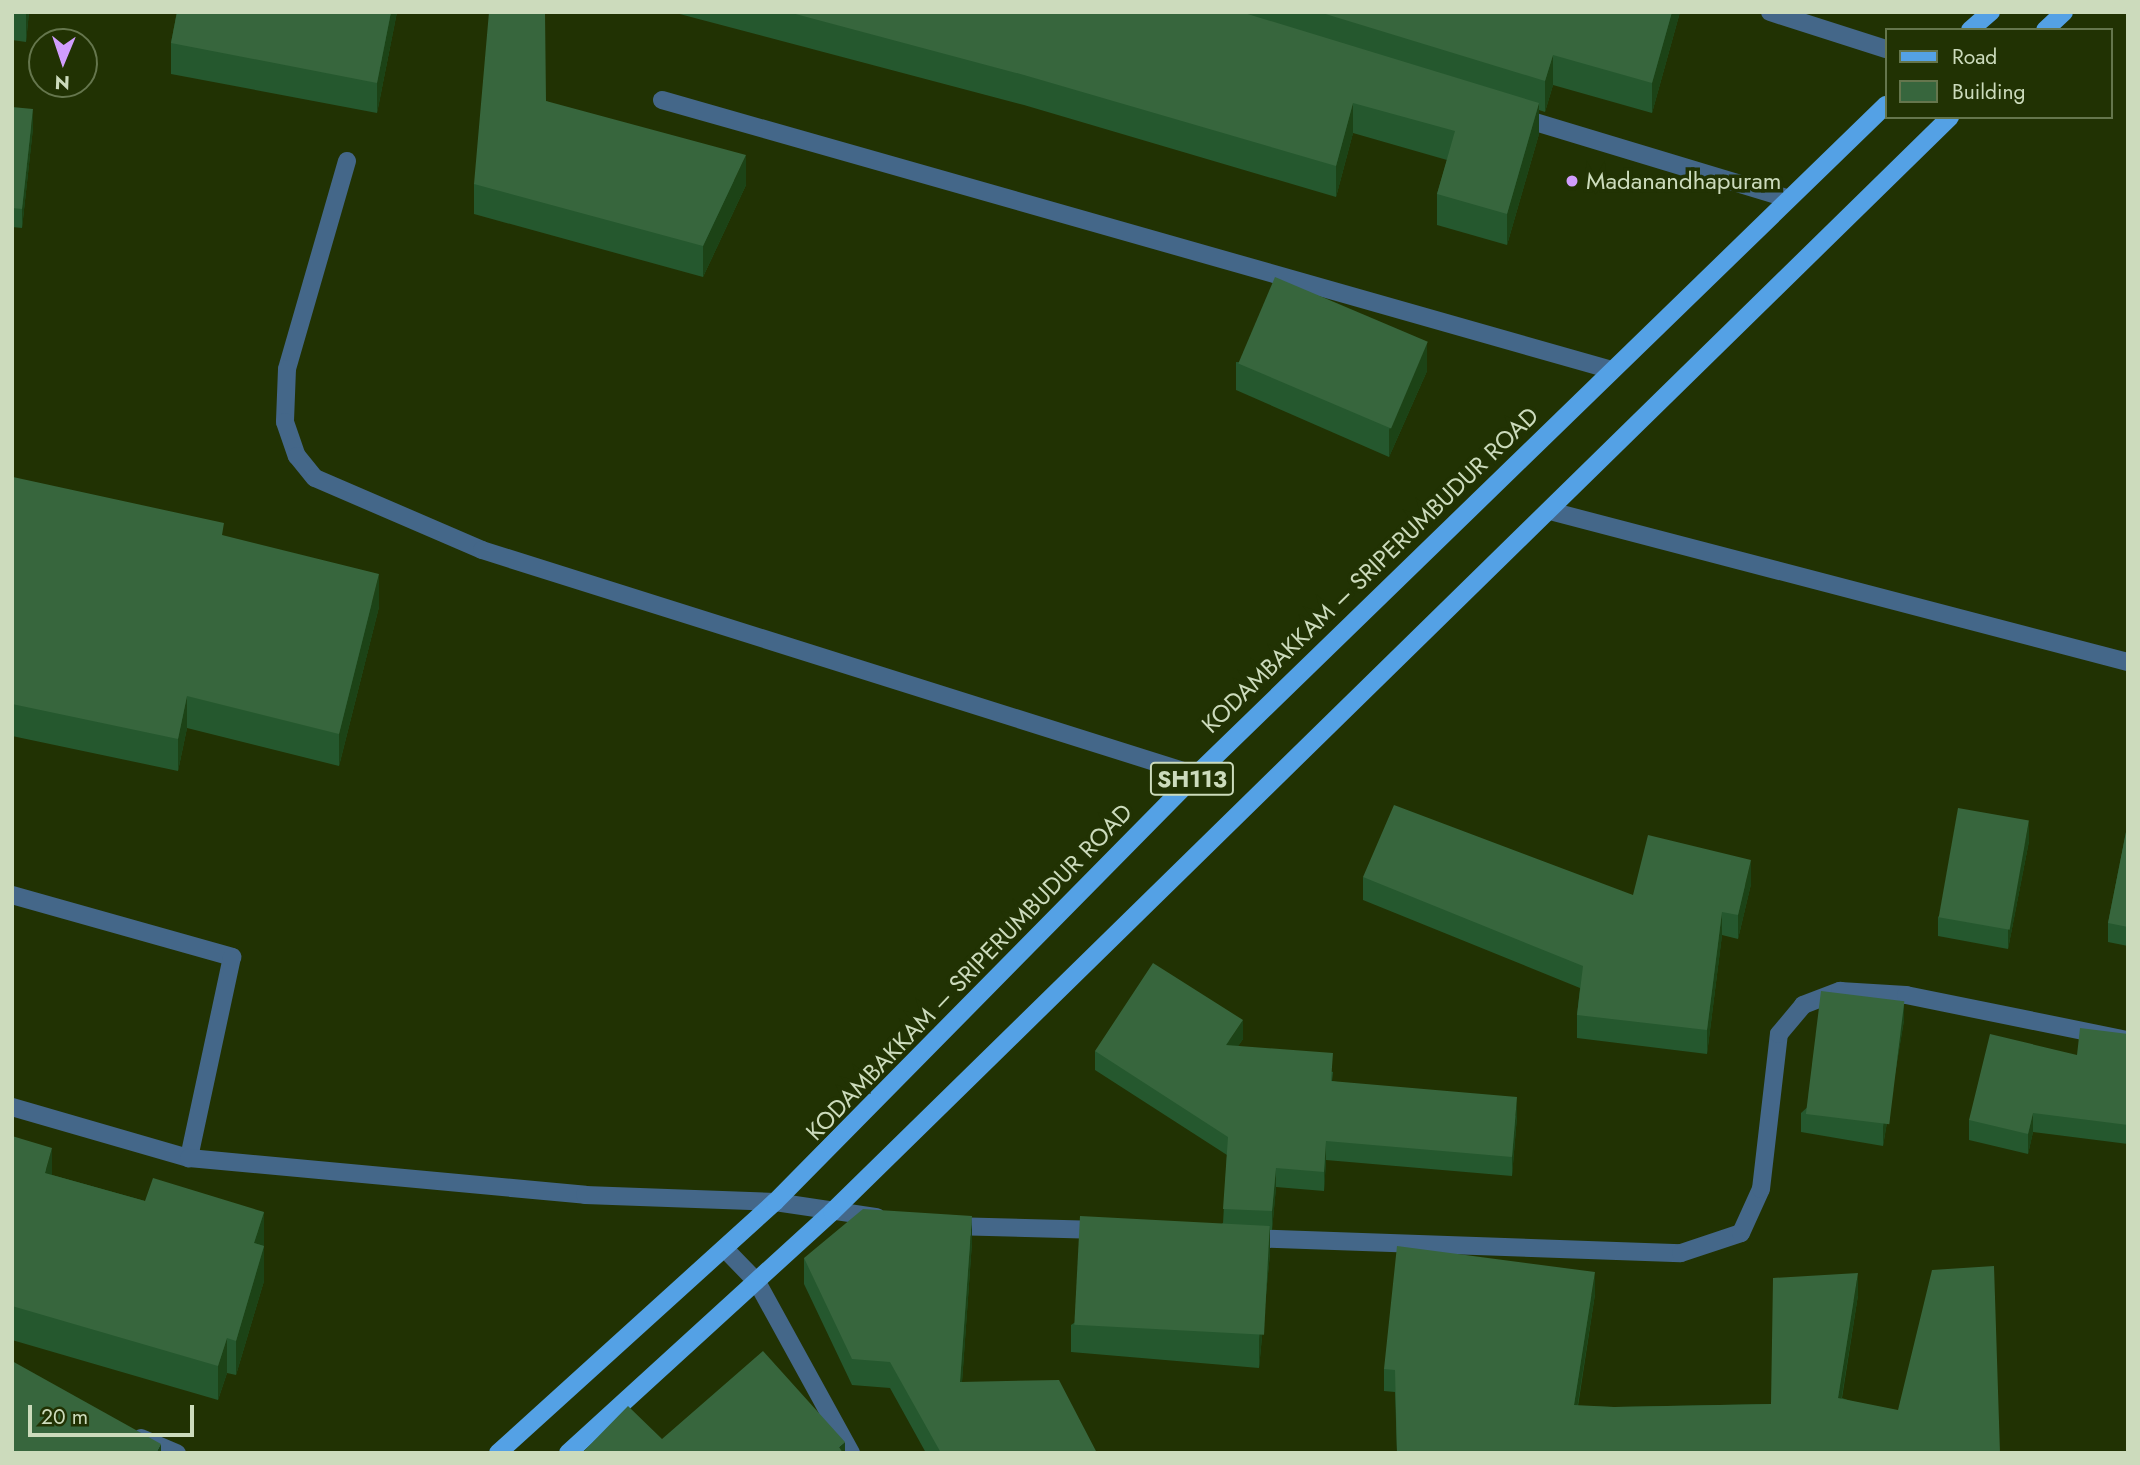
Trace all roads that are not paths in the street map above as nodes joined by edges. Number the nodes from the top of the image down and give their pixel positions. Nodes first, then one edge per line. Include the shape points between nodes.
1 (1770, 12) edge
2 (1991, 12) edge
3 (2064, 12) edge
4 (1972, 28) edge
5 (2047, 28) edge
6 (1884, 48) edge
7 (662, 100) dead end
8 (1884, 107) edge
9 (1500, 111) edge
10 (1949, 119) edge
11 (347, 161) dead end
12 (1787, 198) junction
13 (1612, 370) junction
14 (1554, 512) junction
15 (2128, 662) edge
16 (1196, 775) junction
17 (12, 895) edge
18 (2128, 1040) edge
19 (12, 1107) edge
20 (189, 1158) junction
21 (775, 1202) junction
22 (832, 1212) junction
23 (897, 1220) edge
24 (936, 1224) edge
25 (1124, 1230) edge
26 (1221, 1236) edge
27 (726, 1249) junction
28 (757, 1282) junction
29 (126, 1432) edge
30 (177, 1453) edge
31 (498, 1453) edge
32 (568, 1453) edge
33 (851, 1453) edge

1 - 6 street
2 - 4 main road
3 - 5 main road
7 - 13 street
8 - 12 main road, KODAMBAKKAM – SRIPERUMBUDUR ROAD / SH113
9 - 12 street
10 - 14 main road, SH113
11 - 16 street via 287,369 285,422 297,456 315,478 482,550
12 - 13 main road, KODAMBAKKAM – SRIPERUMBUDUR ROAD / SH113
13 - 16 main road, KODAMBAKKAM – SRIPERUMBUDUR ROAD / SH113
14 - 15 street
14 - 22 main road, SH113 via 1225,821
16 - 21 main road, KODAMBAKKAM – SRIPERUMBUDUR ROAD / SH113
17 - 20 street via 232,957
18 - 26 street via 1906,995 1840,991 1803,1005 1779,1034 1761,1189 1741,1233 1681,1253 1428,1249
19 - 20 street
20 - 21 street via 585,1195
21 - 22 street
21 - 27 main road, KODAMBAKKAM – SRIPERUMBUDUR ROAD / SH113
22 - 23 street
22 - 28 main road, SH113
24 - 25 street
27 - 28 street
27 - 31 main road, KODAMBAKKAM – SRIPERUMBUDUR ROAD / SH113
28 - 32 main road, SH113
28 - 33 street
29 - 30 street

